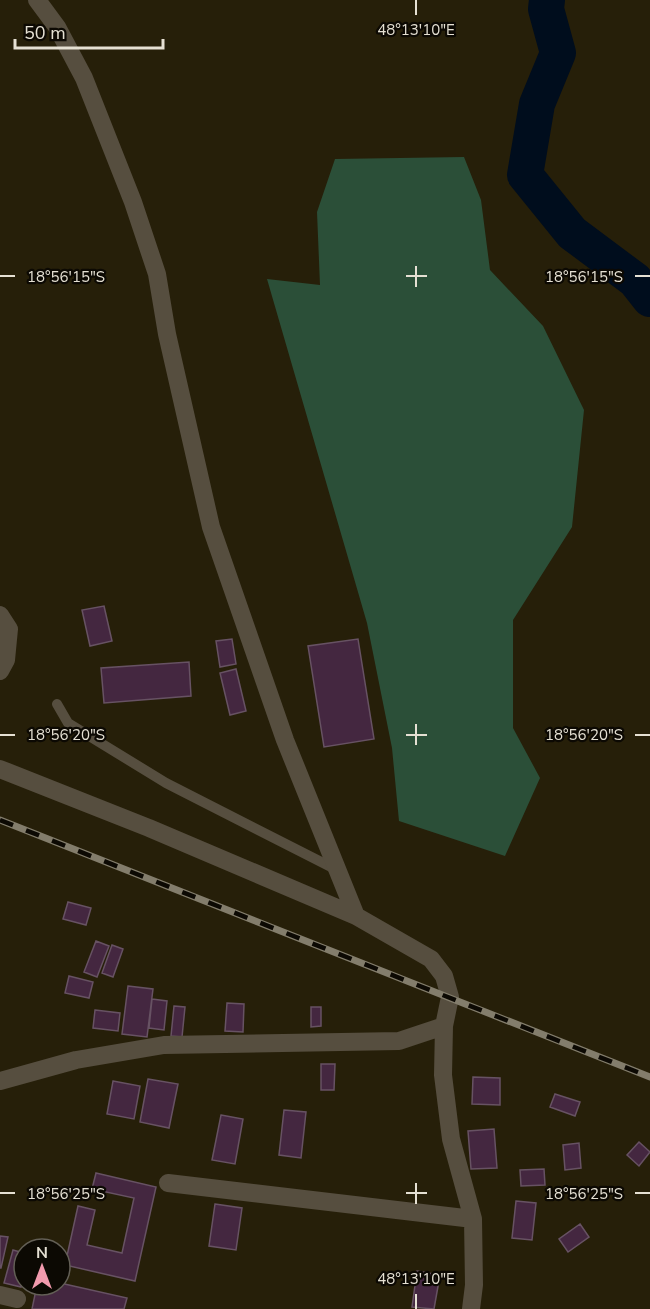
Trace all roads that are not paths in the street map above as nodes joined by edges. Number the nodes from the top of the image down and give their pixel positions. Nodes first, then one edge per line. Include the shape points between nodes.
1 (37, 0) edge
2 (0, 615) edge
3 (0, 671) edge
4 (57, 704) dead end
5 (0, 769) edge
6 (338, 870) junction
7 (356, 916) junction
8 (444, 1026) junction
9 (0, 1081) edge
10 (168, 1183) dead end
11 (472, 1219) junction
12 (471, 1309) edge

1 - 6 street via 57,27 84,78 158,274 167,334 210,527 285,740
2 - 3 street via 9,629 6,660
4 - 6 lane via 68,723 166,783
5 - 7 street
6 - 7 street
7 - 8 street via 431,959 444,976 450,997
8 - 9 street via 399,1041 164,1045 76,1060
8 - 11 street via 443,1075 451,1139
10 - 11 street
11 - 12 street

